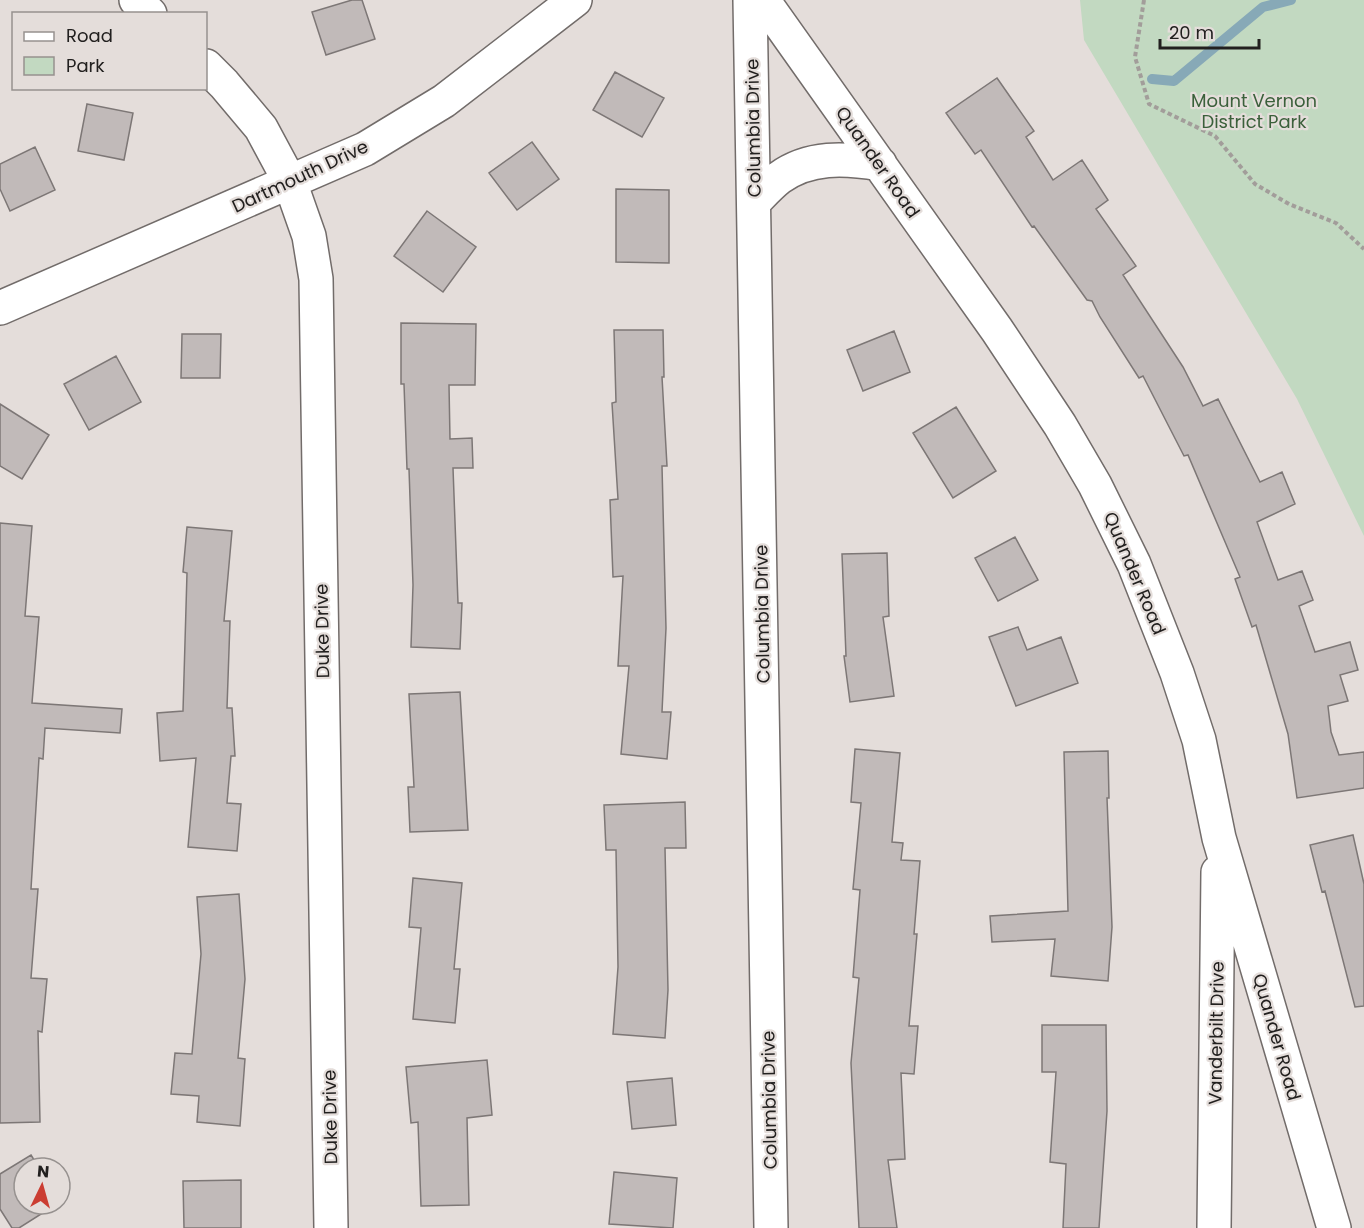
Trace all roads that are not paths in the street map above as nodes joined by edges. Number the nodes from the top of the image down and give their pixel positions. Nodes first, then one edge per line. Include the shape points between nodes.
1 (136, 0) edge
2 (575, 0) edge
3 (750, 0) edge
4 (763, 0) edge
5 (148, 12) edge
6 (207, 67) edge
7 (880, 164) junction
8 (290, 183) junction
9 (754, 202) junction
10 (0, 308) edge
11 (1219, 838) junction
12 (331, 1228) edge
13 (771, 1228) edge
14 (1214, 1228) edge
15 (1334, 1228) edge

1 - 5 street
2 - 8 street, Dartmouth Drive via 444,101 364,149
3 - 9 street, Columbia Drive
4 - 7 street, Quander Road
6 - 8 street, Duke Drive via 261,128
7 - 9 street via 829,159 799,167 779,178
7 - 11 street, Quander Road via 997,330 1095,485 1134,564 1177,673 1198,740
8 - 10 street, Dartmouth Drive
8 - 12 street, Duke Drive via 309,236 316,279
9 - 13 street, Columbia Drive
11 - 14 street, Vanderbilt Drive
11 - 15 street, Quander Road

